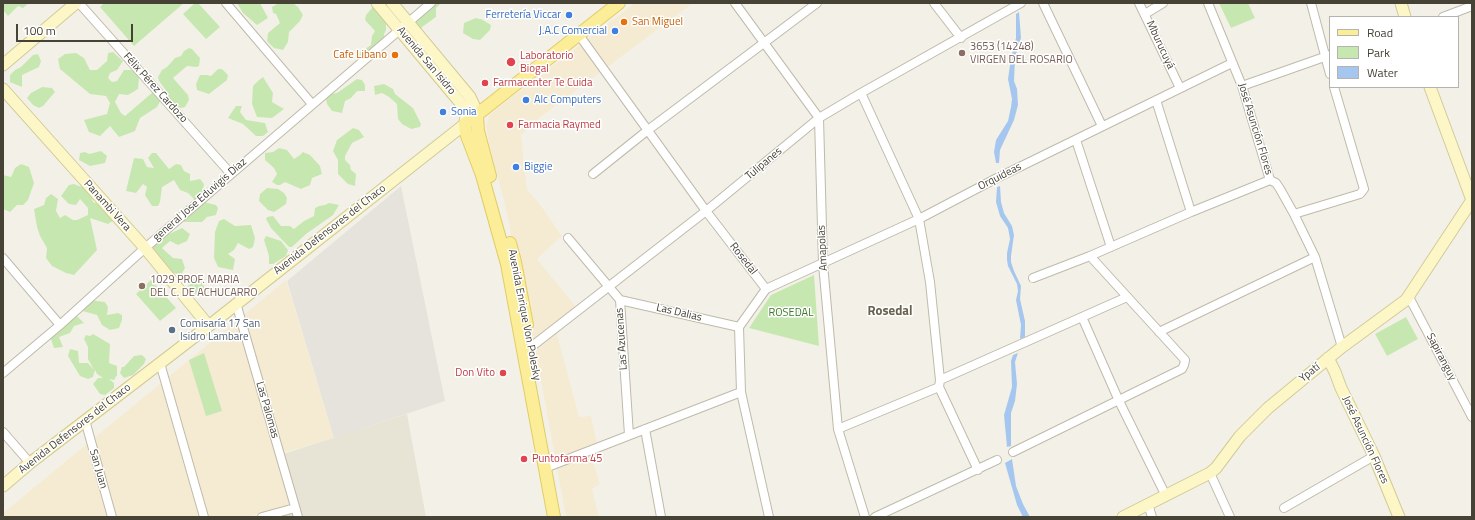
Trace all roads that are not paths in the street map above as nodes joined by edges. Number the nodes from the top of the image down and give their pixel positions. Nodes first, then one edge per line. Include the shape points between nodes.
1 (78, 3) edge
2 (226, 3) edge
3 (377, 3) edge
4 (392, 3) edge
5 (431, 3) edge
6 (619, 3) edge
7 (735, 3) edge
8 (817, 3) edge
9 (934, 3) edge
10 (1021, 3) edge
11 (1043, 3) edge
12 (1139, 3) edge
13 (1163, 3) edge
14 (1208, 3) edge
15 (1310, 3) edge
16 (1401, 3) edge
17 (1472, 6) edge
18 (1145, 14) junction
19 (1405, 16) edge
20 (1446, 16) edge
21 (404, 26) junction
22 (579, 35) junction
23 (961, 38) junction
24 (764, 42) junction
25 (1328, 56) edge
26 (1232, 63) junction
27 (3, 65) edge
28 (1242, 86) junction
29 (1180, 88) junction
30 (1334, 88) edge
31 (1430, 88) edge
32 (3, 89) edge
33 (861, 92) junction
34 (1156, 100) junction
35 (312, 104) junction
36 (477, 116) junction
37 (819, 118) junction
38 (465, 124) junction
39 (1102, 126) junction
40 (648, 130) junction
41 (1076, 140) junction
42 (231, 174) junction
43 (593, 174) dead end
44 (1270, 180) junction
45 (1472, 200) edge
46 (706, 211) junction
47 (1191, 212) junction
48 (1294, 214) junction
49 (919, 218) junction
50 (568, 238) dead end
51 (1111, 247) junction
52 (145, 248) junction
53 (1090, 256) junction
54 (1315, 257) junction
55 (3, 258) edge
56 (823, 264) junction
57 (1032, 278) dead end
58 (609, 286) junction
59 (766, 289) junction
60 (1127, 297) junction
61 (1409, 297) junction
62 (620, 300) junction
63 (236, 303) junction
64 (1082, 317) junction
65 (60, 324) junction
66 (208, 325) junction
67 (739, 327) junction
68 (1159, 332) junction
69 (1341, 344) junction
70 (527, 348) junction
71 (1330, 361) junction
72 (160, 362) junction
73 (3, 373) edge
74 (940, 383) junction
75 (741, 392) junction
76 (1118, 401) junction
77 (1472, 417) edge
78 (85, 420) junction
79 (645, 429) junction
80 (838, 429) junction
81 (3, 432) edge
82 (629, 435) junction
83 (1013, 452) dead end
84 (1374, 456) junction
85 (998, 460) dead end
86 (30, 463) junction
87 (549, 466) junction
88 (978, 470) junction
89 (1210, 473) junction
90 (3, 486) edge
91 (1166, 496) junction
92 (1148, 504) junction
93 (295, 508) junction
94 (1284, 508) dead end
95 (112, 517) edge
96 (204, 517) edge
97 (262, 517) edge
98 (298, 517) edge
99 (554, 517) edge
100 (562, 517) edge
101 (661, 517) edge
102 (769, 517) edge
103 (865, 517) edge
104 (875, 517) edge
105 (1123, 517) edge
106 (1152, 517) edge
107 (1230, 517) edge
108 (1399, 517) edge

1 - 27 street
1 - 42 street, Félix Pérez Cardozo
2 - 35 street
3 - 21 street, Avenida San Isidro
4 - 21 street, Avenida San Isidro
5 - 21 street, general Jose Eduvigis Diaz
6 - 22 main road, Avenida Defensores del Chaco
7 - 24 street
8 - 24 street
9 - 23 street
10 - 23 street, Tulipanes
11 - 39 street
12 - 18 street, Mburucuyá
13 - 18 street
14 - 26 street, José Asunción Flores
15 - 25 street
16 - 19 street
17 - 20 street
18 - 29 street, Mburucuyá
21 - 35 street, general Jose Eduvigis Diaz
21 - 36 street, Avenida San Isidro via 470,97
21 - 38 street, Avenida San Isidro via 463,106 466,114
22 - 36 main road, Avenida Defensores del Chaco
22 - 40 street, Rosedal
23 - 33 street, Tulipanes
24 - 37 street
24 - 40 street
25 - 28 street
26 - 28 street, José Asunción Flores
26 - 29 street, Orquideas
28 - 44 street, José Asunción Flores
29 - 34 street, Orquideas
30 - 48 street via 1364,189 1360,194
31 - 45 street
32 - 52 street, Panambi Vera
33 - 37 street, Tulipanes
33 - 49 street
34 - 39 street, Orquideas
34 - 47 street
35 - 42 street, general Jose Eduvigis Diaz
36 - 38 main road, Avenida Defensores del Chaco
36 - 70 main road, Avenida Enrique Von Polesky via 485,158 515,262
37 - 46 street, Tulipanes
37 - 56 street, Amapolas
38 - 63 street, Avenida Defensores del Chaco
38 - 70 main road, Avenida Enrique Von Polesky via 498,231
39 - 41 street, Orquideas
40 - 43 street
40 - 46 street, Rosedal
41 - 49 street, Orquideas
41 - 51 street
42 - 52 street, general Jose Eduvigis Diaz
44 - 47 street
44 - 48 street, José Asunción Flores via 1276,183
45 - 61 street, Ypatí
46 - 58 street, Tulipanes
46 - 59 street, Rosedal
47 - 51 street
48 - 54 street, José Asunción Flores
49 - 56 street, Orquideas
49 - 74 street via 930,282
50 - 58 street, Las Azucenas
51 - 53 street
52 - 65 street, general Jose Eduvigis Diaz
52 - 66 street, Panambi Vera
53 - 57 street
53 - 60 street
54 - 68 street
54 - 69 street, José Asunción Flores
55 - 65 street
56 - 59 street, Orquideas
56 - 80 street, Amapolas
58 - 62 street, Las Azucenas
58 - 70 street, Tulipanes
59 - 67 street
60 - 64 street
60 - 68 street
61 - 69 street, Ypatí
61 - 77 street, Sapiranguy
62 - 67 street, Las Dalias
62 - 82 street, Las Azucenas
63 - 66 street, Avenida Defensores del Chaco
63 - 93 street, Las Palomas
64 - 74 street
64 - 76 street
65 - 73 street, general Jose Eduvigis Diaz
66 - 72 street, Avenida Defensores del Chaco
67 - 75 street
68 - 76 street via 1185,360 1182,369
69 - 71 street, Ypatí
70 - 87 main road, Avenida Enrique Von Polesky
71 - 84 street, José Asunción Flores
71 - 89 street, Ypatí via 1268,408 1240,436
72 - 78 street, Avenida Defensores del Chaco
72 - 96 street
74 - 80 street
74 - 88 street
75 - 79 street
75 - 102 street
76 - 83 street
76 - 91 street
78 - 86 street, Avenida Defensores del Chaco
78 - 95 street, San Juan
79 - 82 street
79 - 101 street
80 - 103 street, Amapolas
81 - 86 street
82 - 87 street
84 - 94 street
84 - 108 street, José Asunción Flores
85 - 88 street
86 - 90 street, Avenida Defensores del Chaco
87 - 99 main road, Avenida Enrique Von Polesky
87 - 100 main road, Avenida Enrique Von Polesky
88 - 104 street
89 - 91 street, Ypatí
89 - 107 street
91 - 92 street, Ypatí
92 - 105 street, Ypatí
92 - 106 street
93 - 97 street
93 - 98 street, Las Palomas

